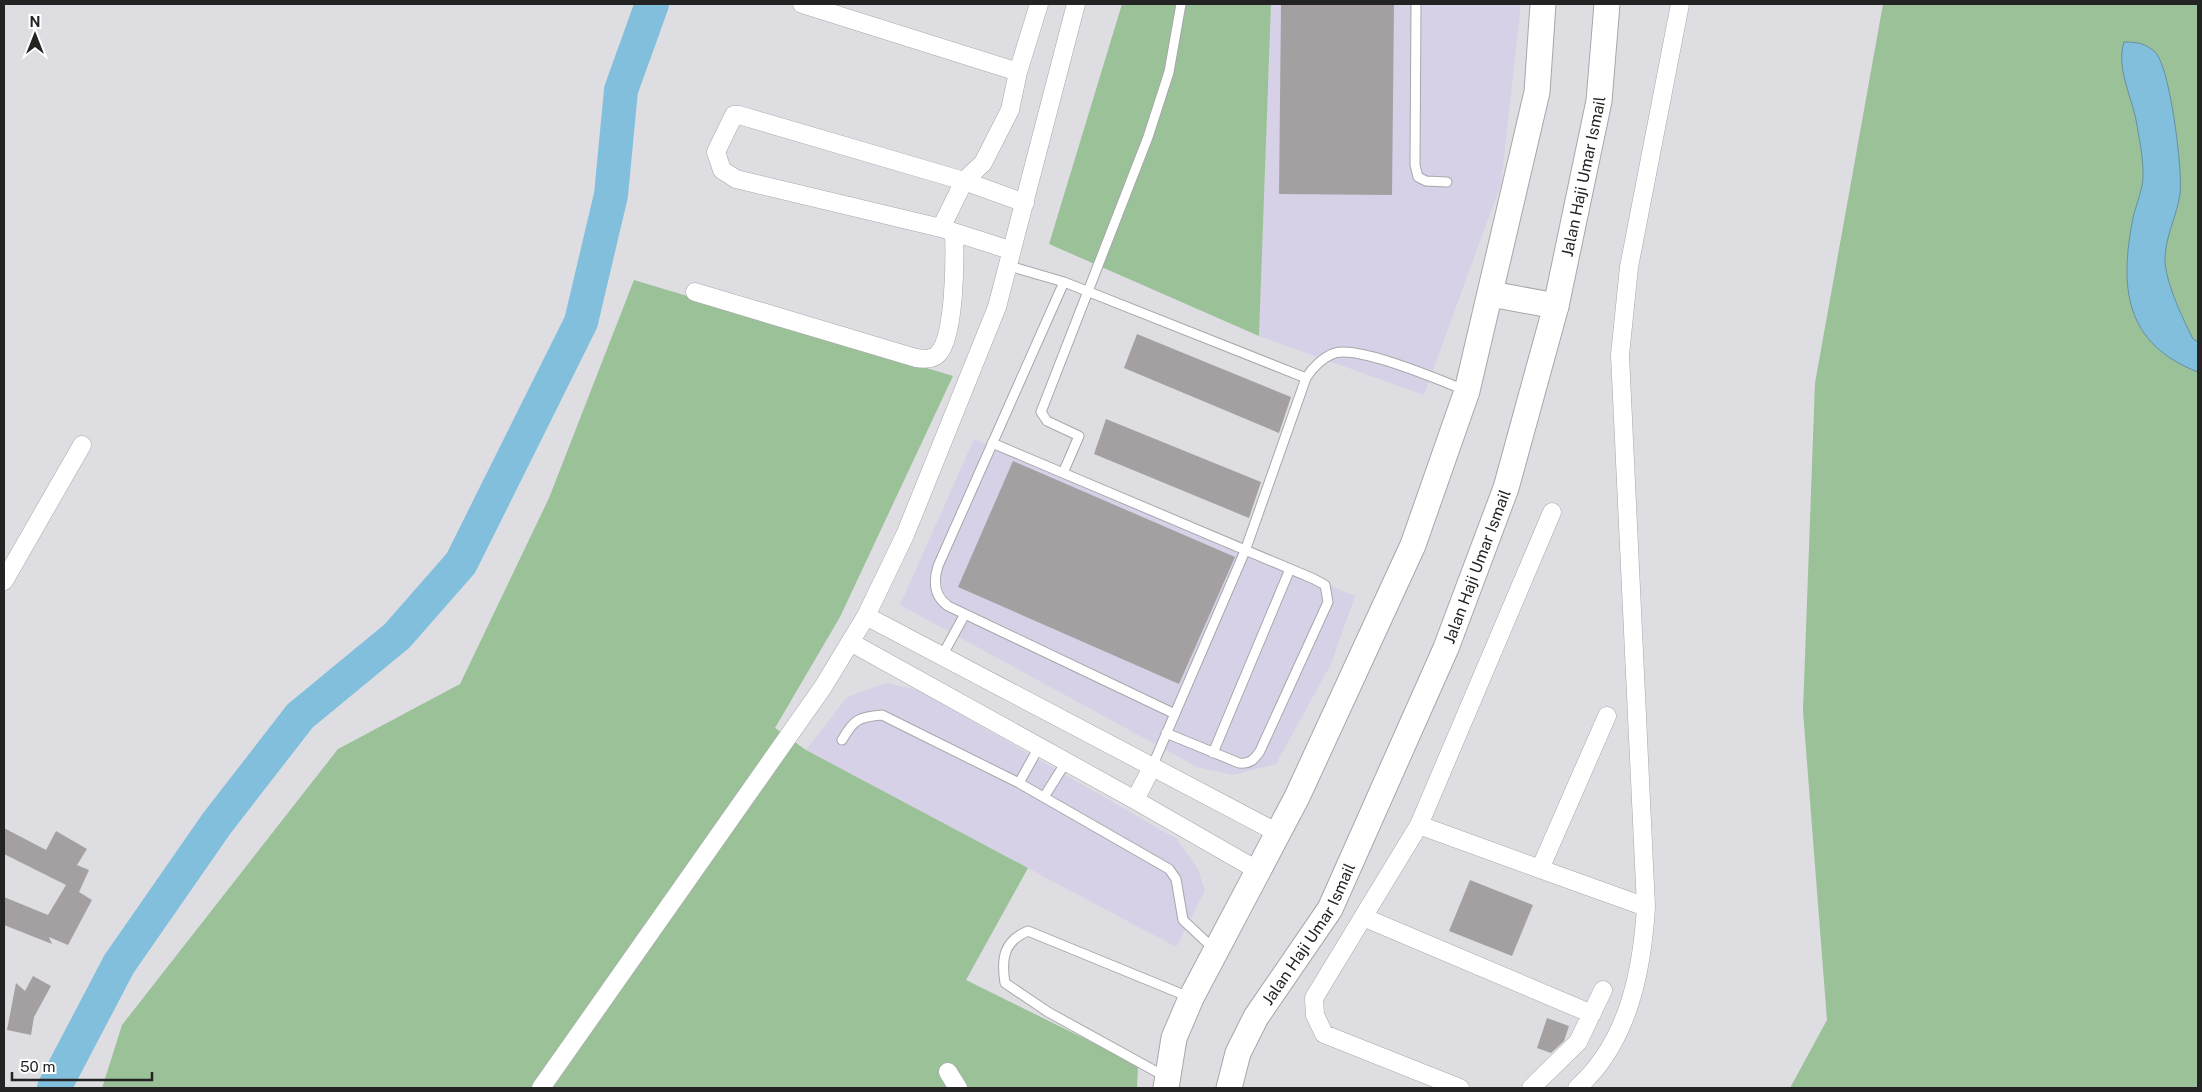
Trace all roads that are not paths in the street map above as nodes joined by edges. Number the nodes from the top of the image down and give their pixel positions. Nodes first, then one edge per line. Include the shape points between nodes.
1 (802, 4) edge
2 (1040, 4) edge
3 (1076, 4) edge
4 (1181, 4) edge
5 (1416, 4) edge
6 (1543, 4) edge
7 (1607, 4) edge
8 (1680, 4) edge
9 (1018, 72) junction
10 (964, 181) junction
11 (1447, 182) dead end
12 (1025, 203) junction
13 (947, 231) junction
14 (1010, 258) junction
15 (1064, 282) junction
16 (695, 292) dead end
17 (1089, 292) junction
18 (1491, 294) junction
19 (1556, 306) junction
20 (1306, 378) junction
21 (1467, 391) junction
22 (992, 443) junction
23 (82, 445) dead end
24 (1062, 473) junction
25 (1552, 512) dead end
26 (1244, 551) junction
27 (1290, 569) junction
28 (4, 580) edge
29 (965, 614) junction
30 (866, 616) junction
31 (852, 643) junction
32 (942, 656) junction
33 (1175, 714) junction
34 (1607, 716) dead end
35 (1166, 733) junction
36 (842, 740) dead end
37 (1039, 747) junction
38 (1213, 753) junction
39 (1066, 762) junction
40 (1152, 767) junction
41 (1019, 783) junction
42 (1044, 797) junction
43 (1135, 800) junction
44 (1418, 826) junction
45 (1278, 833) junction
46 (1540, 868) junction
47 (1257, 870) junction
48 (1646, 907) junction
49 (1363, 918) junction
50 (1215, 950) junction
51 (1603, 990) dead end
52 (1191, 998) junction
53 (1592, 1014) junction
54 (948, 1072) dead end
55 (1166, 1083) edge
56 (1449, 1086) edge
57 (541, 1088) edge
58 (958, 1088) edge
59 (1229, 1088) edge
60 (1532, 1088) edge
61 (1577, 1088) edge

1 - 9 street
2 - 9 street
3 - 12 street
4 - 17 lane via 1169,72
5 - 11 lane via 1415,165 1418,177 1426,181
6 - 18 main road via 1537,92
7 - 19 main road, Jalan Haji Umar Ismail via 1599,101
8 - 48 street via 1629,267 1620,355
9 - 10 street via 1010,110 996,140 982,163
10 - 12 street
10 - 13 street
10 - 13 street via 740,115 734,115 716,152 722,170 736,179
12 - 14 street
13 - 14 street
13 - 16 street via 952,300 944,346 937,356 928,359
14 - 15 lane
14 - 30 street via 997,307 905,535
15 - 17 lane
15 - 22 lane
17 - 20 lane
17 - 24 lane via 1041,412 1047,421 1079,436
18 - 19 main road
18 - 21 main road
19 - 59 main road, Jalan Haji Umar Ismail via 1506,488 1446,648 1330,909 1256,1017 1238,1053
20 - 21 lane via 1312,368 1325,358 1335,353 1350,353 1414,370
20 - 26 lane
21 - 45 main road via 1413,545
22 - 24 lane
22 - 29 lane via 934,577 940,600
23 - 28 street
24 - 26 lane
25 - 44 street
26 - 27 lane
26 - 33 lane
27 - 38 lane
27 - 38 lane via 1324,585 1328,602 1254,759 1248,764 1239,763
29 - 32 lane
29 - 33 lane
30 - 31 street
30 - 32 street
31 - 37 street
31 - 57 street
32 - 40 street
33 - 35 lane
34 - 46 street
35 - 38 lane
35 - 40 lane
36 - 41 lane via 850,726 862,716 882,716
37 - 39 street
37 - 41 lane
39 - 42 lane
39 - 43 street
40 - 43 street
40 - 45 street
41 - 42 lane
42 - 50 lane via 1169,869 1176,879 1183,920
43 - 47 street
44 - 46 street
44 - 49 street
45 - 47 main road
46 - 48 street
47 - 50 main road
48 - 61 street via 1643,954 1625,1020 1594,1073
49 - 53 street
49 - 56 street via 1314,998 1318,1025 1324,1034
50 - 52 main road
51 - 53 street
52 - 55 main road via 1174,1038
52 - 55 lane via 1028,930 1016,936 1007,948 1002,966 1005,983
53 - 60 street via 1578,1042
54 - 58 street

